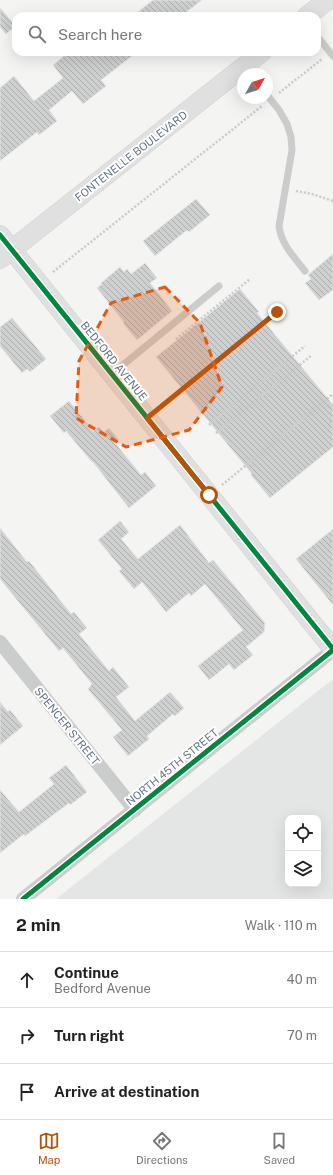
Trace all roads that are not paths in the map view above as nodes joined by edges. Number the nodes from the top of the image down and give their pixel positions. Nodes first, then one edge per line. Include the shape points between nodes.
1 (328, 0) edge
2 (313, 12) edge
3 (321, 41) edge
4 (332, 54) edge
5 (259, 56) edge
6 (249, 68) edge
7 (237, 78) edge
8 (273, 102) edge
9 (0, 235) edge
10 (6, 254) edge
11 (305, 271) dead end
12 (219, 286) dead end
13 (112, 374) junction
14 (0, 642) edge
15 (333, 649) edge
16 (135, 810) junction
17 (23, 899) edge

1 - 2 street
3 - 4 lane
5 - 6 street, FONTENELLE BOULEVARD
7 - 10 street, FONTENELLE BOULEVARD
8 - 11 lane via 287,124 292,150 279,226 280,235
9 - 10 street, BEDFORD AVENUE
10 - 13 street, BEDFORD AVENUE via 39,283
12 - 13 lane
13 - 15 street, BEDFORD AVENUE
14 - 16 street, SPENCER STREET
15 - 16 street, NORTH 45TH STREET
16 - 17 street, NORTH 45TH STREET

